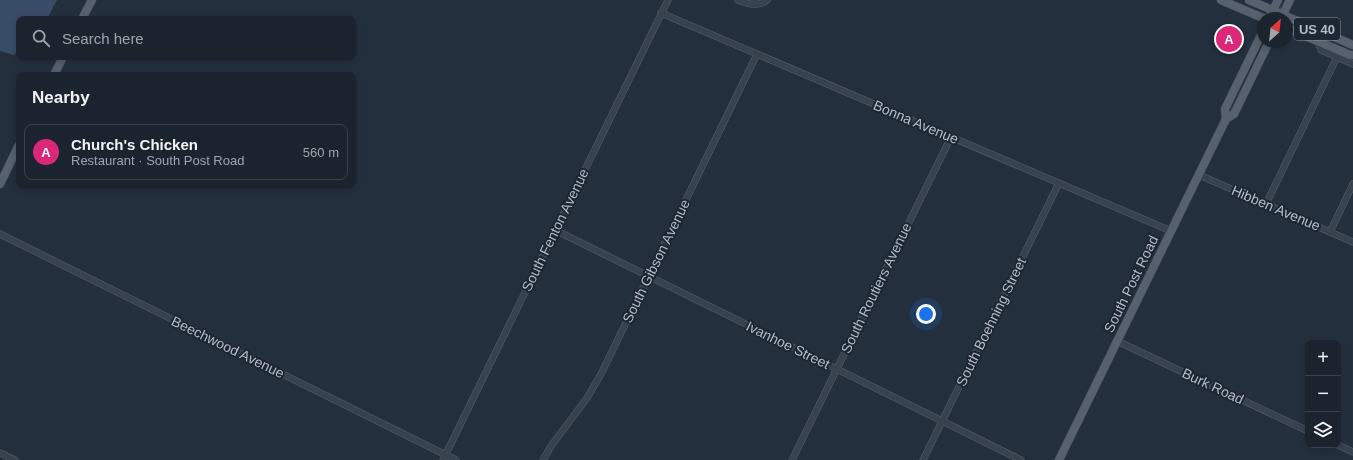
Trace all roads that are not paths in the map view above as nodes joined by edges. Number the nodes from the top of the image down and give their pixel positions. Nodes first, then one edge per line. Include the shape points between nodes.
1 (92, 0) edge
2 (668, 0) edge
3 (738, 0) edge
4 (767, 0) edge
5 (1221, 0) edge
6 (1249, 0) edge
7 (1278, 0) edge
8 (1290, 0) edge
9 (1259, 12) edge
10 (1265, 12) edge
11 (1271, 12) edge
12 (1284, 12) edge
13 (662, 13) junction
14 (84, 16) edge
15 (1293, 20) edge
16 (1293, 31) edge
17 (1318, 42) junction
18 (1257, 43) edge
19 (1353, 45) edge
20 (1260, 48) edge
21 (1266, 48) edge
22 (757, 54) junction
23 (1353, 54) edge
24 (1337, 57) junction
25 (62, 60) edge
26 (1353, 64) edge
27 (56, 72) edge
28 (1246, 90) junction
29 (1226, 119) junction
30 (951, 137) junction
31 (16, 151) edge
32 (1199, 175) junction
33 (1059, 183) junction
34 (0, 184) edge
35 (1353, 184) edge
36 (1266, 204) junction
37 (555, 230) junction
38 (1171, 231) junction
39 (1330, 232) junction
40 (0, 234) edge
41 (1353, 242) edge
42 (648, 276) junction
43 (1117, 341) junction
44 (837, 369) junction
45 (943, 421) junction
46 (1305, 430) edge
47 (1341, 446) edge
48 (1353, 452) edge
49 (0, 453) edge
50 (445, 457) edge
51 (14, 460) edge
52 (456, 460) edge
53 (543, 460) edge
54 (792, 460) edge
55 (923, 460) edge
56 (1021, 460) edge
57 (1059, 460) edge

1 - 14 main road
2 - 13 street, South Fenton Avenue
3 - 4 street via 750,4 759,4
5 - 9 main road, US 40
6 - 10 main road, US 40
7 - 11 main road
8 - 12 main road
13 - 22 street, Bonna Avenue
13 - 37 street, South Fenton Avenue
15 - 19 main road, US 40
16 - 17 main road, US 40
17 - 23 main road, US 40
17 - 24 street via 1321,50
18 - 29 main road, South Post Road via 1224,109
20 - 28 main road via 1245,83
21 - 28 main road, South Post Road
22 - 30 street, Bonna Avenue
22 - 42 street, South Gibson Avenue
24 - 26 street
24 - 36 street
25 - 27 main road
28 - 29 main road, South Post Road via 1234,114
29 - 32 main road, South Post Road
30 - 33 street, Bonna Avenue
30 - 44 street, South Routiers Avenue
31 - 34 main road
32 - 36 street, Hibben Avenue
32 - 38 main road, South Post Road
33 - 38 street, Bonna Avenue
33 - 45 street, South Boehning Street
35 - 39 street
36 - 39 street, Hibben Avenue
37 - 42 street, Ivanhoe Street
37 - 50 street, South Fenton Avenue
38 - 43 main road, South Post Road
39 - 41 street, Hibben Avenue
40 - 50 street, Beechwood Avenue
42 - 44 street, Ivanhoe Street
42 - 53 street, South Gibson Avenue via 599,378
43 - 46 street, Burk Road
43 - 57 main road, South Post Road
44 - 45 street, Ivanhoe Street
44 - 54 street, South Routiers Avenue
45 - 55 street, South Boehning Street
45 - 56 street, Ivanhoe Street
47 - 48 street
49 - 51 street
50 - 52 street, Beechwood Avenue

